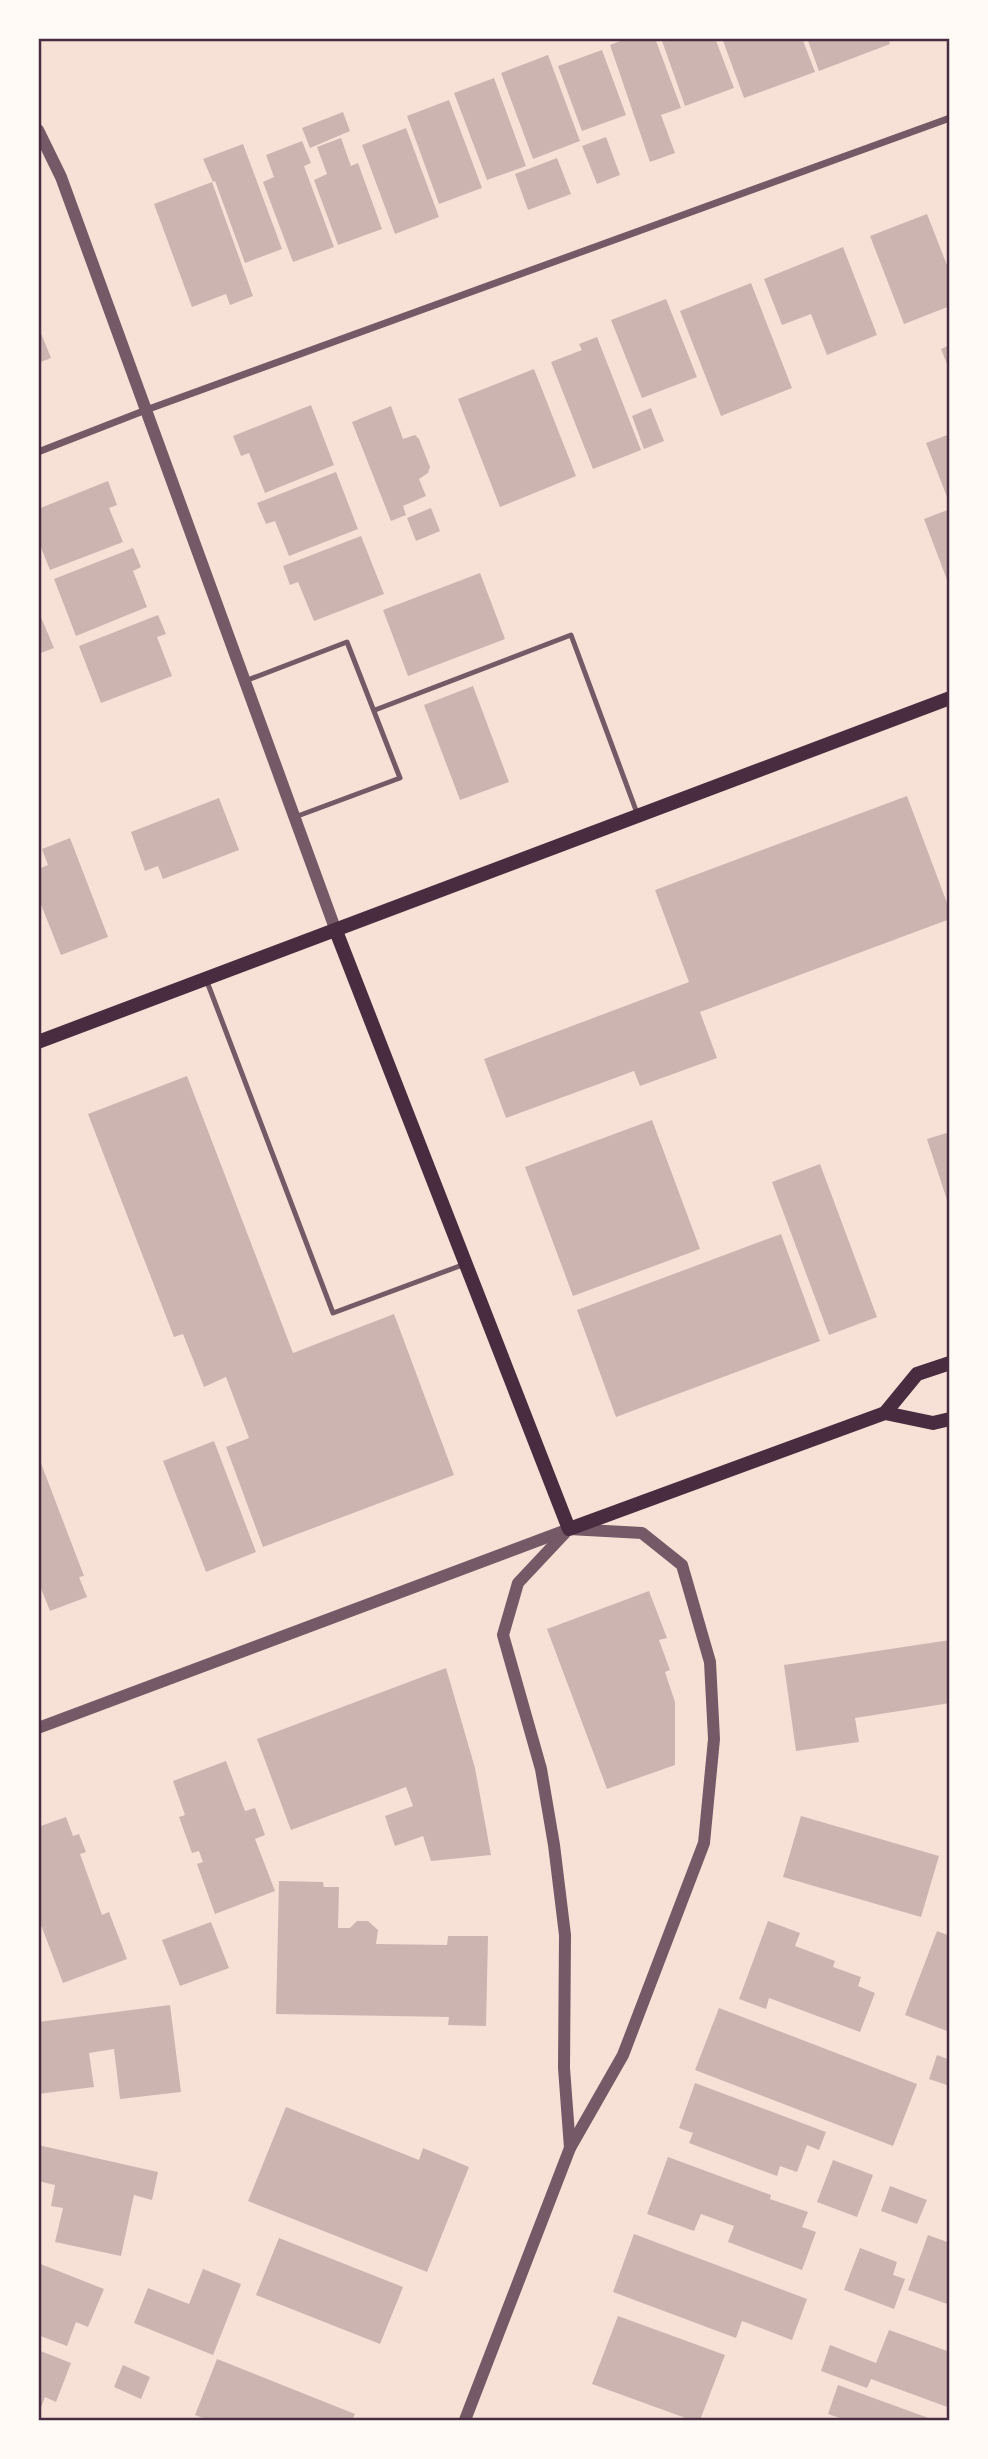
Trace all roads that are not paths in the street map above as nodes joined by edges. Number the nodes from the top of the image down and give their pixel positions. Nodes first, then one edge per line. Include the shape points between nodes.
1 (950, 118) edge
2 (38, 130) edge
3 (146, 410) junction
4 (38, 452) edge
5 (245, 681) junction
6 (950, 698) edge
7 (375, 709) junction
8 (638, 816) junction
9 (295, 817) junction
10 (337, 930) junction
11 (206, 978) junction
12 (38, 1042) edge
13 (465, 1264) junction
14 (950, 1363) edge
15 (885, 1413) junction
16 (950, 1419) edge
17 (569, 1529) junction
18 (38, 1728) edge
19 (570, 2148) junction
20 (466, 2420) edge

1 - 3 street
2 - 3 street via 61,177
3 - 4 street
3 - 5 street
5 - 7 lane via 347,642
5 - 9 street
6 - 8 main road
7 - 8 lane via 571,635
7 - 9 lane via 400,778
8 - 10 main road
9 - 10 street
10 - 11 main road
10 - 13 main road
11 - 12 main road
11 - 13 lane via 333,1313
13 - 17 main road
14 - 15 main road via 917,1374
15 - 16 main road via 933,1423
15 - 17 main road
17 - 18 street
17 - 19 street via 518,1583 503,1634 541,1769 554,1845 565,1935
17 - 19 street via 642,1533 682,1565 710,1662 714,1739 704,1843 623,2055
19 - 20 street

